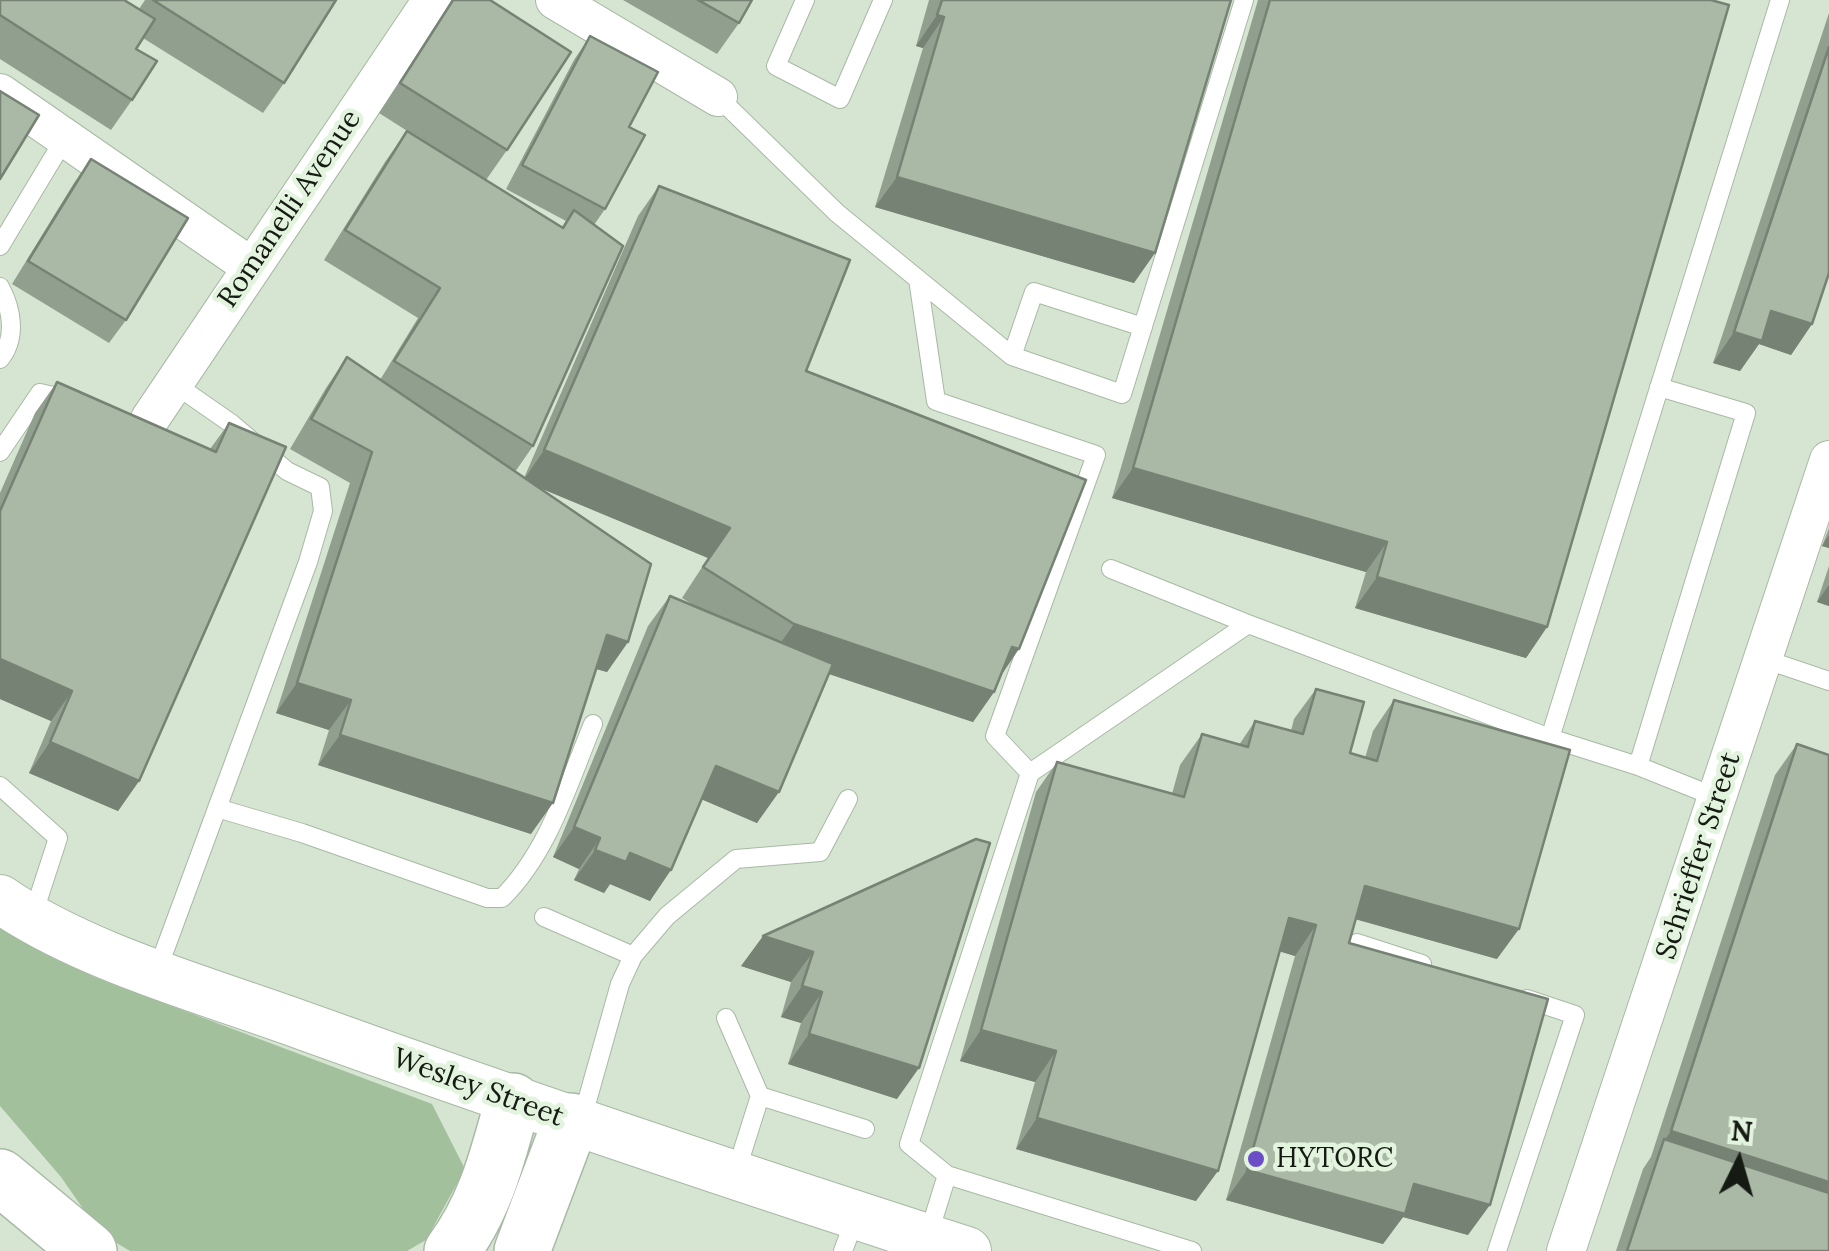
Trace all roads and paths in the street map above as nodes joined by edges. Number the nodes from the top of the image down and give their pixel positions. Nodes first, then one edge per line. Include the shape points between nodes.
1 (432, 0) edge
2 (556, 0) edge
3 (805, 0) edge
4 (883, 0) edge
5 (1244, 0) edge
6 (1780, 0) edge
7 (0, 93) edge
8 (718, 97) joint
9 (66, 138) junction
10 (0, 246) edge
11 (250, 266) junction
12 (918, 279) junction
13 (0, 286) edge
14 (1143, 326) junction
15 (1012, 356) junction
16 (0, 359) edge
17 (173, 383) junction
18 (1660, 387) junction
19 (95, 405) edge
20 (140, 417) edge
21 (0, 452) edge
22 (1828, 470) edge
23 (1111, 569) dead end
24 (1248, 624) junction
25 (1764, 659) junction
26 (1829, 681) edge
27 (593, 724) dead end
28 (1550, 738) junction
29 (1638, 766) junction
30 (1030, 773) junction
31 (0, 786) edge
32 (1718, 799) junction
33 (848, 800) dead end
34 (217, 808) junction
35 (16, 908) edge
36 (544, 916) dead end
37 (1358, 943) edge
38 (633, 956) junction
39 (157, 972) junction
40 (1448, 973) edge
41 (1503, 991) edge
42 (726, 1018) dead end
43 (760, 1096) junction
44 (513, 1101) junction
45 (576, 1123) junction
46 (865, 1129) dead end
47 (947, 1175) junction
48 (735, 1176) junction
49 (0, 1177) edge
50 (850, 1233) edge
51 (948, 1245) edge
52 (1188, 1250) edge
53 (88, 1251) edge
54 (452, 1251) edge
55 (522, 1251) edge
56 (1496, 1251) edge
57 (1566, 1251) edge

1 - 11 street, Romanelli Avenue
2 - 8 street
3 - 4 lane via 776,66 840,99
5 - 14 lane
6 - 18 lane
7 - 9 street
8 - 12 lane via 836,213
9 - 10 lane
9 - 11 street
11 - 17 street, Romanelli Avenue
12 - 15 lane
12 - 30 lane via 936,401 1096,454 995,736
13 - 16 lane via 12,328
14 - 15 lane via 1034,292
14 - 15 lane via 1122,394
17 - 20 street, Romanelli Avenue
17 - 34 lane via 287,471 320,487 323,510
18 - 28 lane
18 - 29 lane via 1746,413
19 - 21 lane via 40,393
22 - 25 street, Schrieffer Street
23 - 24 lane
24 - 28 lane
24 - 30 lane
25 - 26 lane
25 - 32 street, Schrieffer Street
27 - 34 lane via 547,835 502,898
28 - 29 lane
29 - 32 lane
30 - 47 lane via 908,1144
31 - 35 lane via 58,838
32 - 57 street, Schrieffer Street
33 - 38 lane via 820,852 736,858 667,916
34 - 39 lane
35 - 39 street, Wesley Street
36 - 38 lane
37 - 40 lane
38 - 45 lane
39 - 44 street, Wesley Street
41 - 56 lane via 1576,1015
42 - 43 lane
43 - 46 lane
43 - 48 lane
44 - 45 street, Wesley Street
44 - 54 highway via 473,1224
45 - 48 street, Wesley Street
45 - 55 highway
47 - 51 lane
47 - 52 lane
48 - 50 street, Wesley Street
49 - 53 highway
50 - 51 street, Wesley Street

